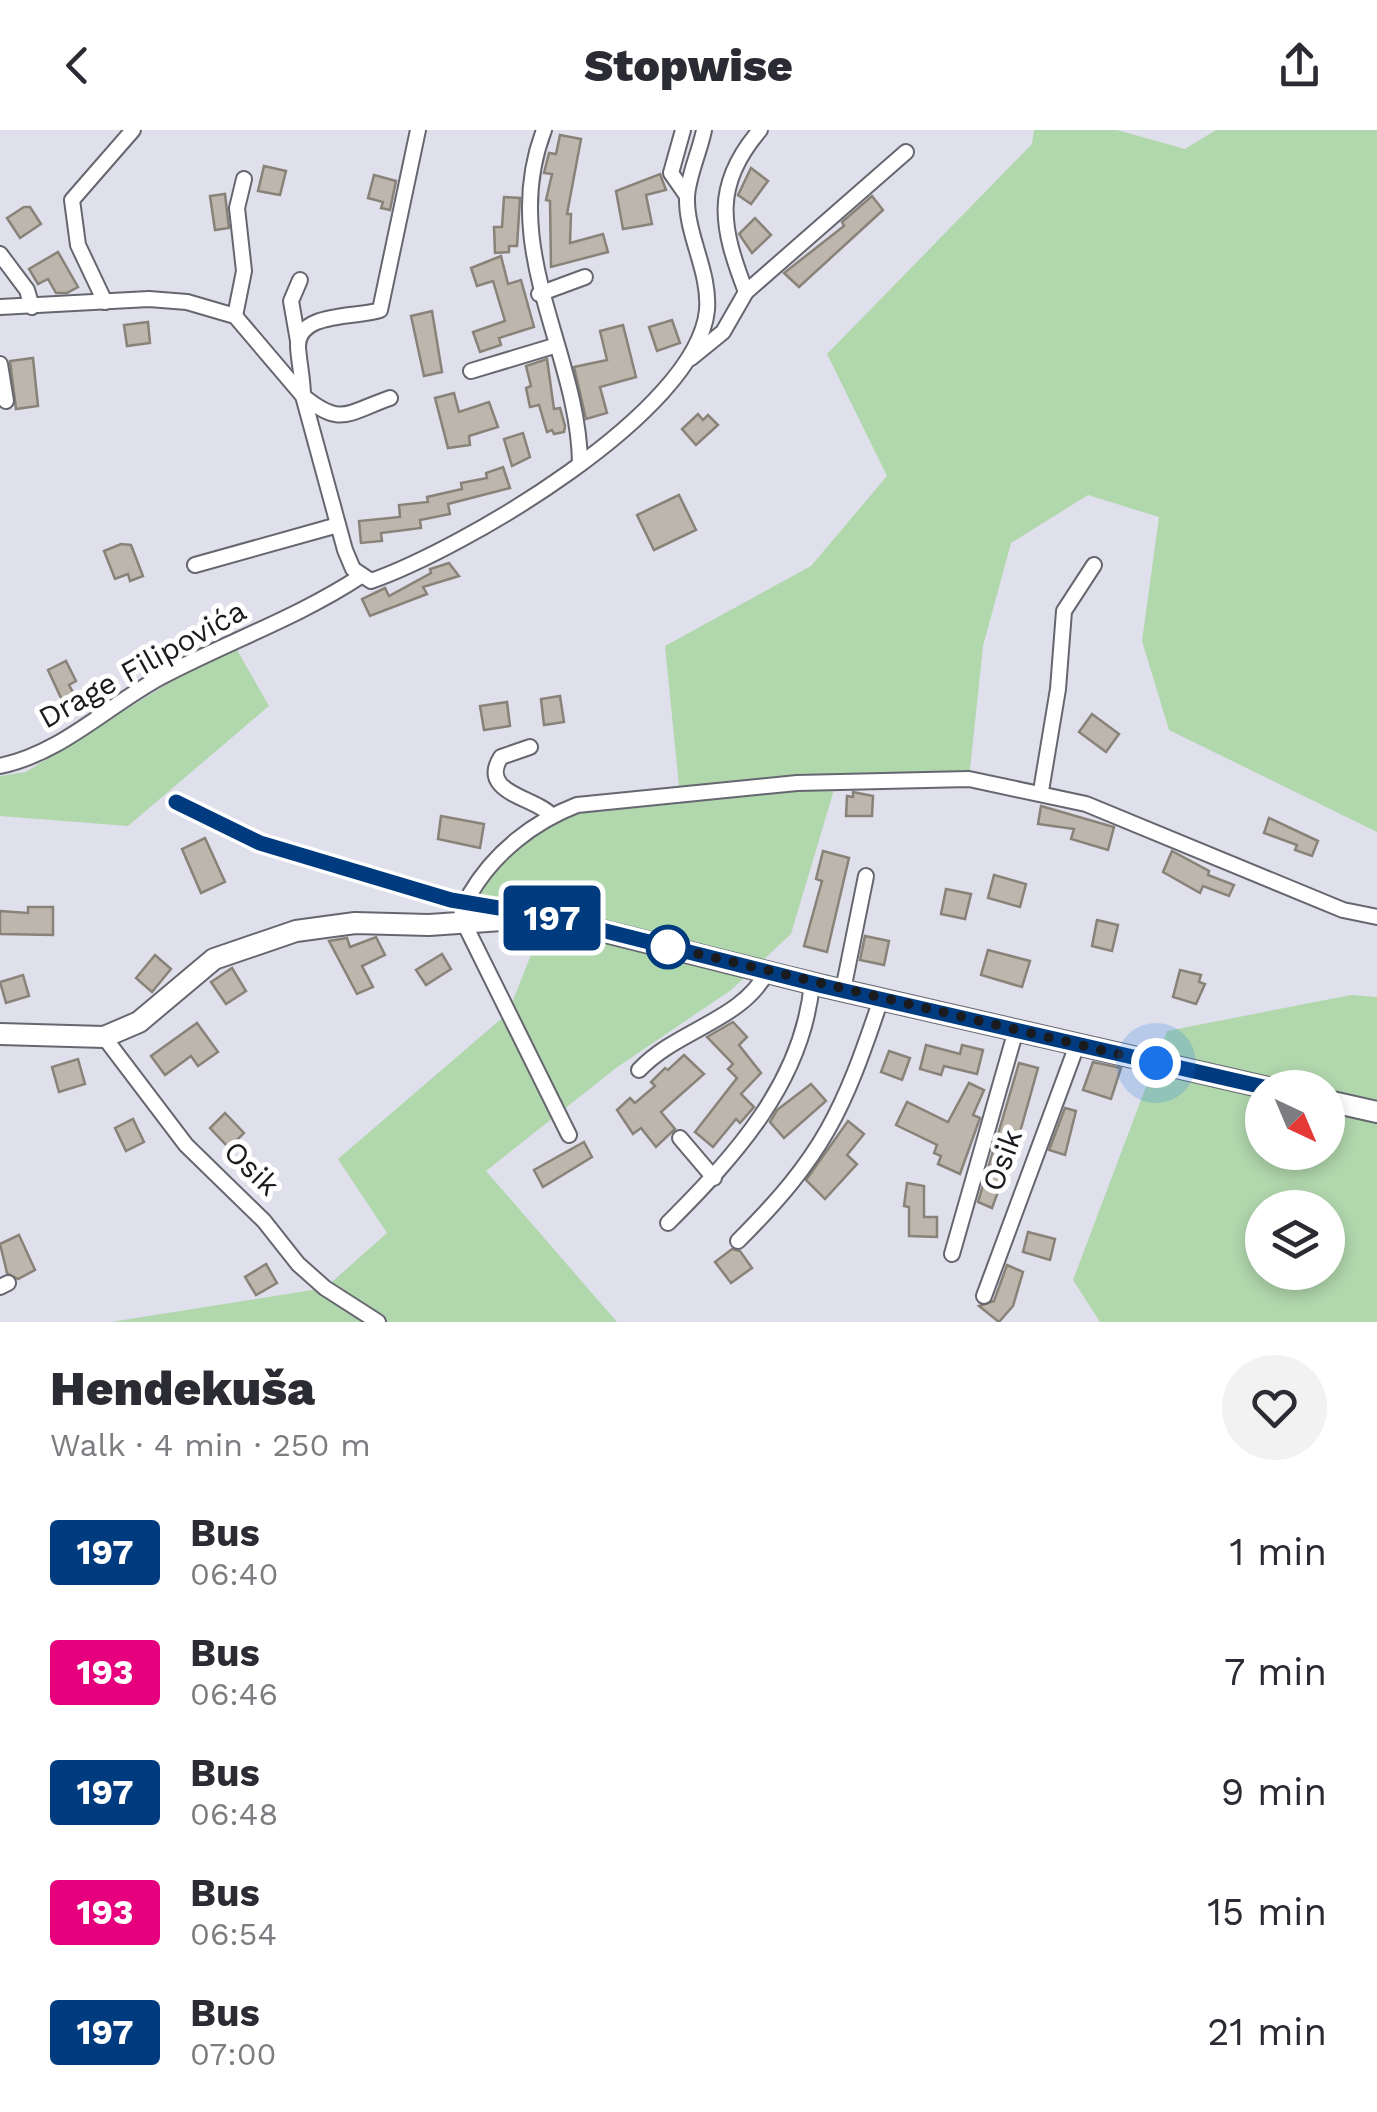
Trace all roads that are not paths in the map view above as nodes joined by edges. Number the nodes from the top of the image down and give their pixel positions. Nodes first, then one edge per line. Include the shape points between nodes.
1 (133, 130) edge
2 (418, 130) edge
3 (544, 130) edge
4 (683, 130) edge
5 (704, 130) edge
6 (760, 130) edge
7 (906, 152) dead end
8 (244, 179) dead end
9 (687, 196) junction
10 (0, 254) edge
11 (586, 278) dead end
12 (300, 280) dead end
13 (746, 292) junction
14 (539, 294) junction
15 (105, 302) junction
16 (0, 306) edge
17 (32, 306) junction
18 (235, 316) junction
19 (298, 342) junction
20 (554, 346) junction
21 (690, 358) junction
22 (0, 364) edge
23 (471, 371) dead end
24 (303, 396) junction
25 (390, 398) dead end
26 (6, 402) dead end
27 (580, 464) junction
28 (338, 525) junction
29 (195, 564) dead end
30 (1094, 566) dead end
31 (362, 576) junction
32 (530, 747) dead end
33 (0, 766) edge
34 (1040, 791) junction
35 (176, 802) dead end
36 (551, 815) junction
37 (866, 876) dead end
38 (546, 916) junction
39 (1377, 917) edge
40 (460, 924) junction
41 (768, 972) junction
42 (812, 983) junction
43 (843, 990) junction
44 (881, 1000) junction
45 (1016, 1030) junction
46 (0, 1034) edge
47 (104, 1037) junction
48 (1078, 1044) junction
49 (639, 1070) dead end
50 (1245, 1083) edge
51 (1345, 1105) edge
52 (1377, 1112) edge
53 (569, 1136) dead end
54 (680, 1138) dead end
55 (714, 1178) junction
56 (668, 1223) dead end
57 (738, 1241) dead end
58 (952, 1254) dead end
59 (984, 1296) dead end
60 (378, 1322) edge

1 - 15 street via 72,200 78,245
2 - 19 street via 380,310 322,320
3 - 14 street via 532,210
4 - 9 street, Drage Filipovića via 671,173
5 - 9 street, Drage Filipovića
6 - 13 street via 736,158 724,196 725,229
7 - 13 street, Drage Filipovića
8 - 18 street via 237,208 244,271
9 - 21 street, Drage Filipovića via 707,312
10 - 17 street
11 - 14 street
12 - 19 street via 291,301
13 - 21 street, Drage Filipovića via 722,332
14 - 20 street
15 - 17 street
15 - 18 street via 186,302
16 - 17 street
18 - 24 street
19 - 24 street
20 - 23 street
20 - 27 street
21 - 27 street, Drage Filipovića via 653,406
22 - 26 street
24 - 25 street via 332,417
24 - 28 street
27 - 31 street, Drage Filipovića via 406,567 371,581
28 - 29 street, Drage Filipovića
28 - 31 street via 353,569
30 - 34 street via 1064,612
31 - 33 street, Drage Filipovića via 326,600 232,639 153,682 26,760
32 - 36 street via 501,757 498,781
34 - 36 street via 970,778 798,783 577,805
34 - 39 street via 1169,835 1342,910
35 - 38 street, bridge via 260,843 451,900
36 - 40 street via 495,860 468,897
37 - 43 street
38 - 40 main road
38 - 41 main road
40 - 47 main road via 355,922 296,932 214,959 139,1022
40 - 53 street
41 - 42 main road
41 - 49 street via 757,992 660,1048
42 - 43 main road
42 - 55 street via 796,1054 770,1106
43 - 44 main road
44 - 45 main road
44 - 57 street via 838,1117 814,1159
45 - 48 main road
45 - 58 street, Osik
46 - 47 main road
47 - 60 street, Osik via 186,1145 264,1220 298,1264
48 - 50 main road
48 - 59 street, Osik
51 - 52 main road
54 - 55 street
55 - 56 street

